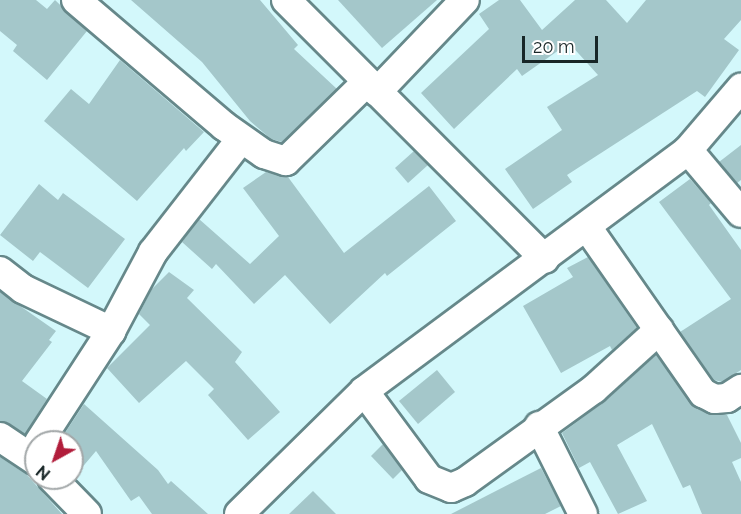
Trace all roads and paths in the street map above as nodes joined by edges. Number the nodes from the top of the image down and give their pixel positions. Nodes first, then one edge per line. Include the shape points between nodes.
1 (76, 0) edge
2 (286, 0) edge
3 (458, 3) edge
4 (372, 87) junction
5 (741, 88) edge
6 (240, 139) junction
7 (688, 150) junction
8 (741, 213) edge
9 (587, 227) junction
10 (545, 260) junction
11 (0, 271) edge
12 (659, 330) junction
13 (111, 331) junction
14 (741, 389) edge
15 (364, 391) junction
16 (539, 426) junction
17 (50, 430) edge
18 (0, 437) edge
19 (24, 448) edge
20 (64, 490) edge
21 (87, 514) edge
22 (239, 514) edge
23 (583, 514) edge

1 - 6 street
2 - 4 street
3 - 4 street
4 - 6 street via 286,161 264,154
4 - 10 street
5 - 7 street
6 - 13 street via 153,252
7 - 8 street
7 - 9 street
9 - 10 street
9 - 12 street
10 - 15 street
11 - 13 street via 23,289
12 - 14 street via 703,393 715,399 727,398
12 - 16 street via 594,389
13 - 17 street
15 - 16 street via 429,479 450,488 465,482
15 - 22 street
16 - 23 street
18 - 19 street
20 - 21 street

